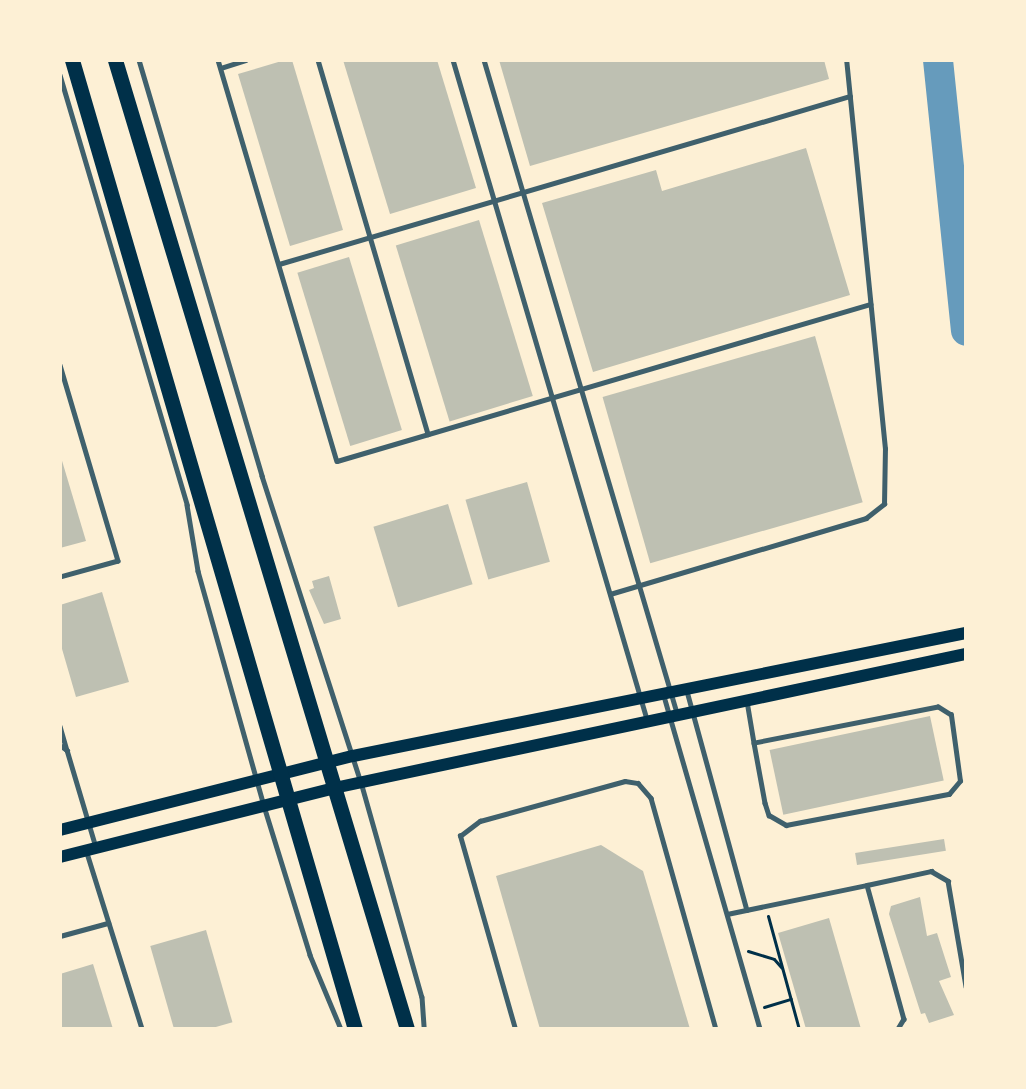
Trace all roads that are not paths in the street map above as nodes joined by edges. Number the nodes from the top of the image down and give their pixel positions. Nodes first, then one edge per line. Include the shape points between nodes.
1 (72, 60) edge
2 (115, 60) edge
3 (139, 60) edge
4 (218, 60) edge
5 (246, 60) edge
6 (318, 60) edge
7 (453, 60) edge
8 (484, 60) edge
9 (846, 60) edge
10 (221, 68) junction
11 (60, 75) edge
12 (850, 96) junction
13 (523, 192) junction
14 (494, 201) junction
15 (370, 237) junction
16 (279, 264) junction
17 (870, 304) junction
18 (60, 365) edge
19 (581, 389) junction
20 (552, 398) junction
21 (428, 434) junction
22 (60, 577) edge
23 (639, 585) junction
24 (610, 594) junction
25 (966, 633) edge
26 (966, 654) edge
27 (687, 691) junction
28 (668, 695) junction
29 (746, 698) junction
30 (642, 701) junction
31 (693, 710) junction
32 (674, 714) junction
33 (647, 720) junction
34 (60, 726) edge
35 (754, 743) junction
36 (60, 745) edge
37 (68, 750) junction
38 (353, 756) junction
39 (331, 762) junction
40 (278, 776) junction
41 (257, 781) junction
42 (361, 782) junction
43 (339, 787) junction
44 (285, 800) junction
45 (264, 806) junction
46 (89, 823) junction
47 (60, 830) edge
48 (91, 849) junction
49 (60, 857) edge
50 (867, 885) junction
51 (747, 910) junction
52 (727, 914) junction
53 (108, 923) junction
54 (60, 936) edge
55 (966, 986) edge
56 (142, 1029) edge
57 (341, 1029) edge
58 (355, 1029) edge
59 (407, 1029) edge
60 (423, 1029) edge
61 (515, 1029) edge
62 (716, 1029) edge
63 (760, 1029) edge
64 (898, 1029) edge

1 - 40 main road
2 - 39 main road
3 - 38 lane via 262,476
4 - 10 lane
5 - 10 lane
6 - 15 lane
7 - 14 lane
8 - 13 lane
9 - 12 lane
10 - 16 lane
11 - 41 lane via 187,505 198,571
12 - 13 lane
12 - 17 lane
13 - 14 lane
13 - 19 lane
14 - 15 lane
14 - 20 lane
15 - 16 lane
15 - 21 lane
16 - 21 lane via 337,461
17 - 19 lane
17 - 23 lane via 886,492 878,513
18 - 22 lane via 118,561
19 - 20 lane
19 - 23 lane
20 - 21 lane
20 - 24 lane
23 - 24 lane
23 - 28 lane
24 - 30 lane
25 - 27 main road
26 - 29 main road
27 - 28 main road
27 - 31 lane
28 - 30 main road
28 - 32 lane
29 - 31 main road
29 - 35 lane
30 - 33 lane
30 - 38 main road
31 - 32 main road
31 - 51 lane
32 - 33 main road
32 - 52 lane
33 - 42 main road
34 - 37 lane
35 - 35 lane via 769,815 786,825 949,794 962,769 951,715 938,707
36 - 37 lane
37 - 46 lane
38 - 39 main road
38 - 42 lane
39 - 40 main road
39 - 43 main road
40 - 41 main road
40 - 44 main road
41 - 45 lane
41 - 46 main road
42 - 43 main road
42 - 60 lane via 422,997
43 - 44 main road
43 - 59 main road
44 - 45 main road
44 - 58 main road
45 - 48 main road
45 - 57 lane via 309,955
46 - 47 main road
46 - 48 lane
48 - 49 main road
48 - 53 lane
50 - 51 lane
50 - 55 lane via 931,871 948,881
50 - 64 lane via 904,1019
51 - 52 lane
52 - 63 lane
53 - 54 lane
53 - 56 lane
61 - 62 lane via 460,836 480,822 625,781 638,783 651,798

